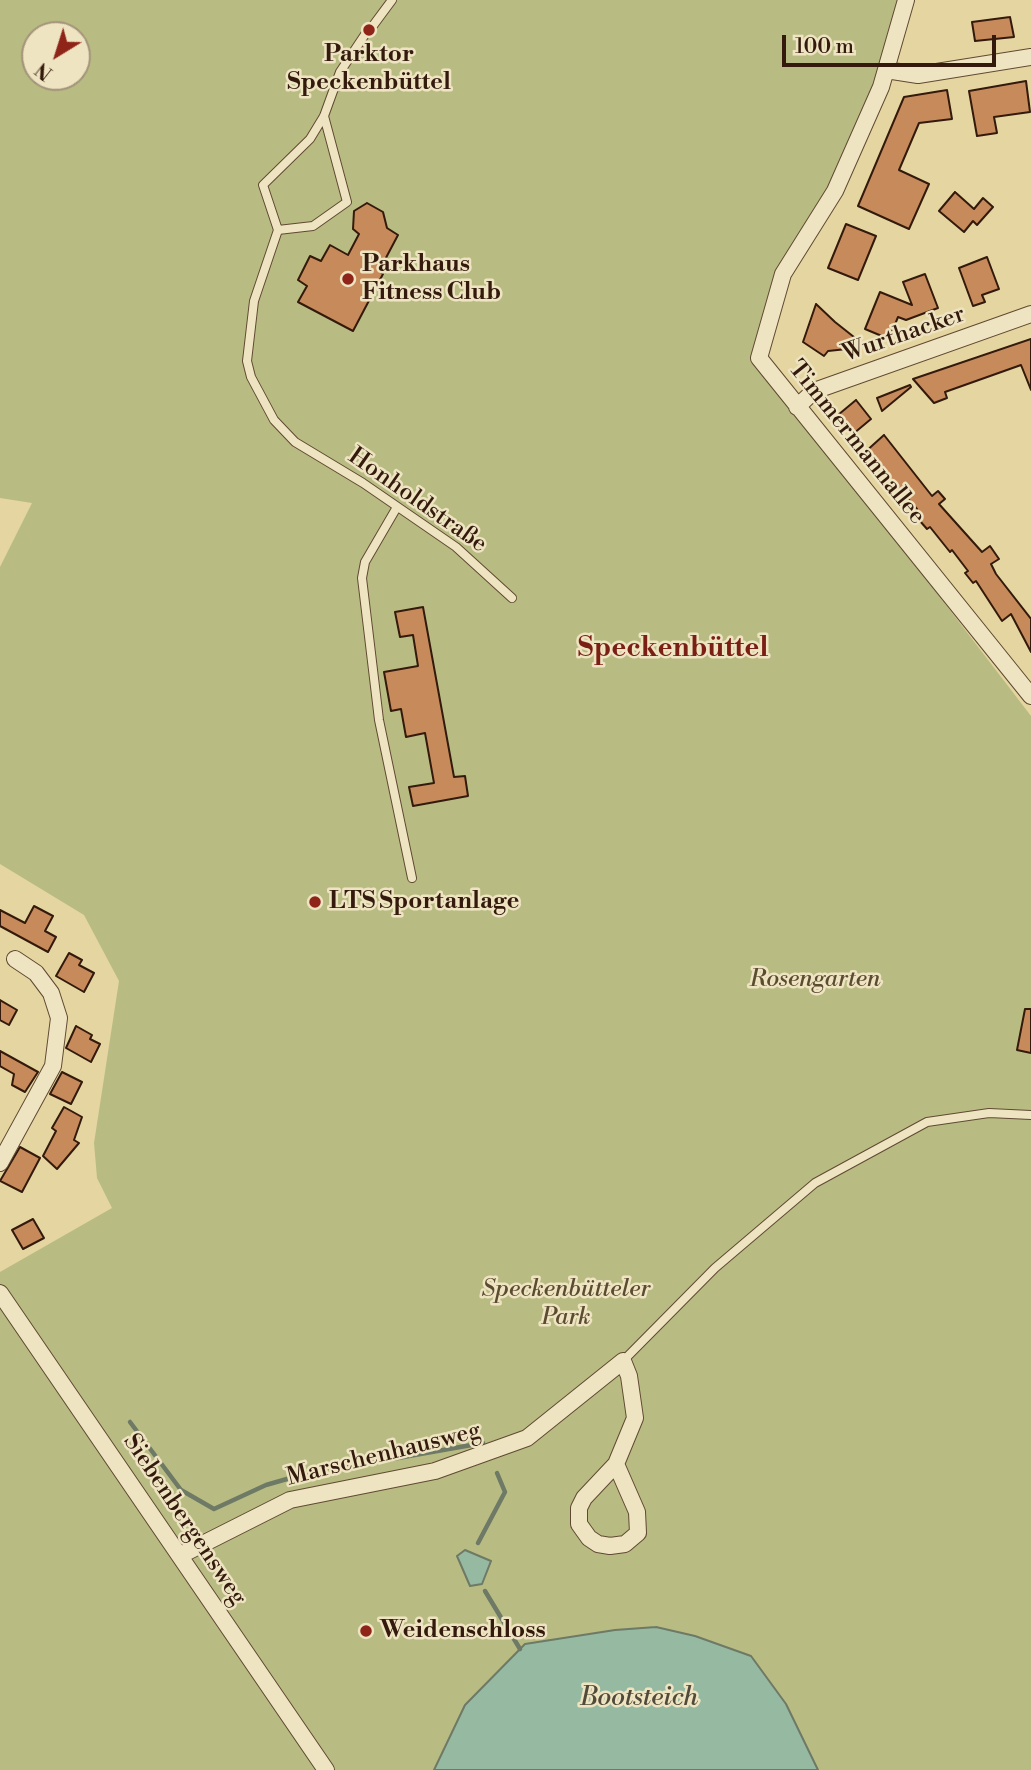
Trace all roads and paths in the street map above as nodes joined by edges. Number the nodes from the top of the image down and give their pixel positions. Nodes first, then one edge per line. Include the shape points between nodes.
1 (392, 0) edge
2 (906, 0) edge
3 (1031, 57) edge
4 (886, 70) junction
5 (324, 116) junction
6 (278, 230) junction
7 (1031, 314) edge
8 (797, 407) junction
9 (397, 507) junction
10 (512, 598) dead end
11 (1031, 696) edge
12 (412, 878) dead end
13 (15, 959) dead end
14 (1031, 1115) edge
15 (0, 1163) edge
16 (1, 1297) edge
17 (623, 1361) junction
18 (616, 1464) junction
19 (181, 1555) junction
20 (326, 1770) edge

1 - 5 lane via 341,72
2 - 4 street, Timmermannallee
3 - 4 street via 918,75
4 - 8 street, Timmermannallee via 835,191 783,274 759,358
5 - 6 lane via 296,156 263,185
5 - 6 lane via 347,202 313,226
6 - 9 lane, Honholdstraße via 254,302 247,361 260,397 295,442
7 - 8 street, Wurthacker via 814,391
8 - 11 street, Timmermannallee
9 - 10 lane, Honholdstraße via 456,547
9 - 12 lane via 365,562 362,578 379,720
13 - 15 street via 36,973 51,993 59,1018 53,1066
14 - 17 lane, Marschenhausweg via 989,1113 927,1122 815,1183 715,1268
16 - 19 street, Siebenbergensweg
17 - 18 street via 635,1418
17 - 19 street, Marschenhausweg via 527,1438 435,1471 290,1500
18 - 18 street via 579,1508 579,1524 589,1538 610,1546 625,1544 638,1533 637,1512
19 - 20 street, Siebenbergensweg

